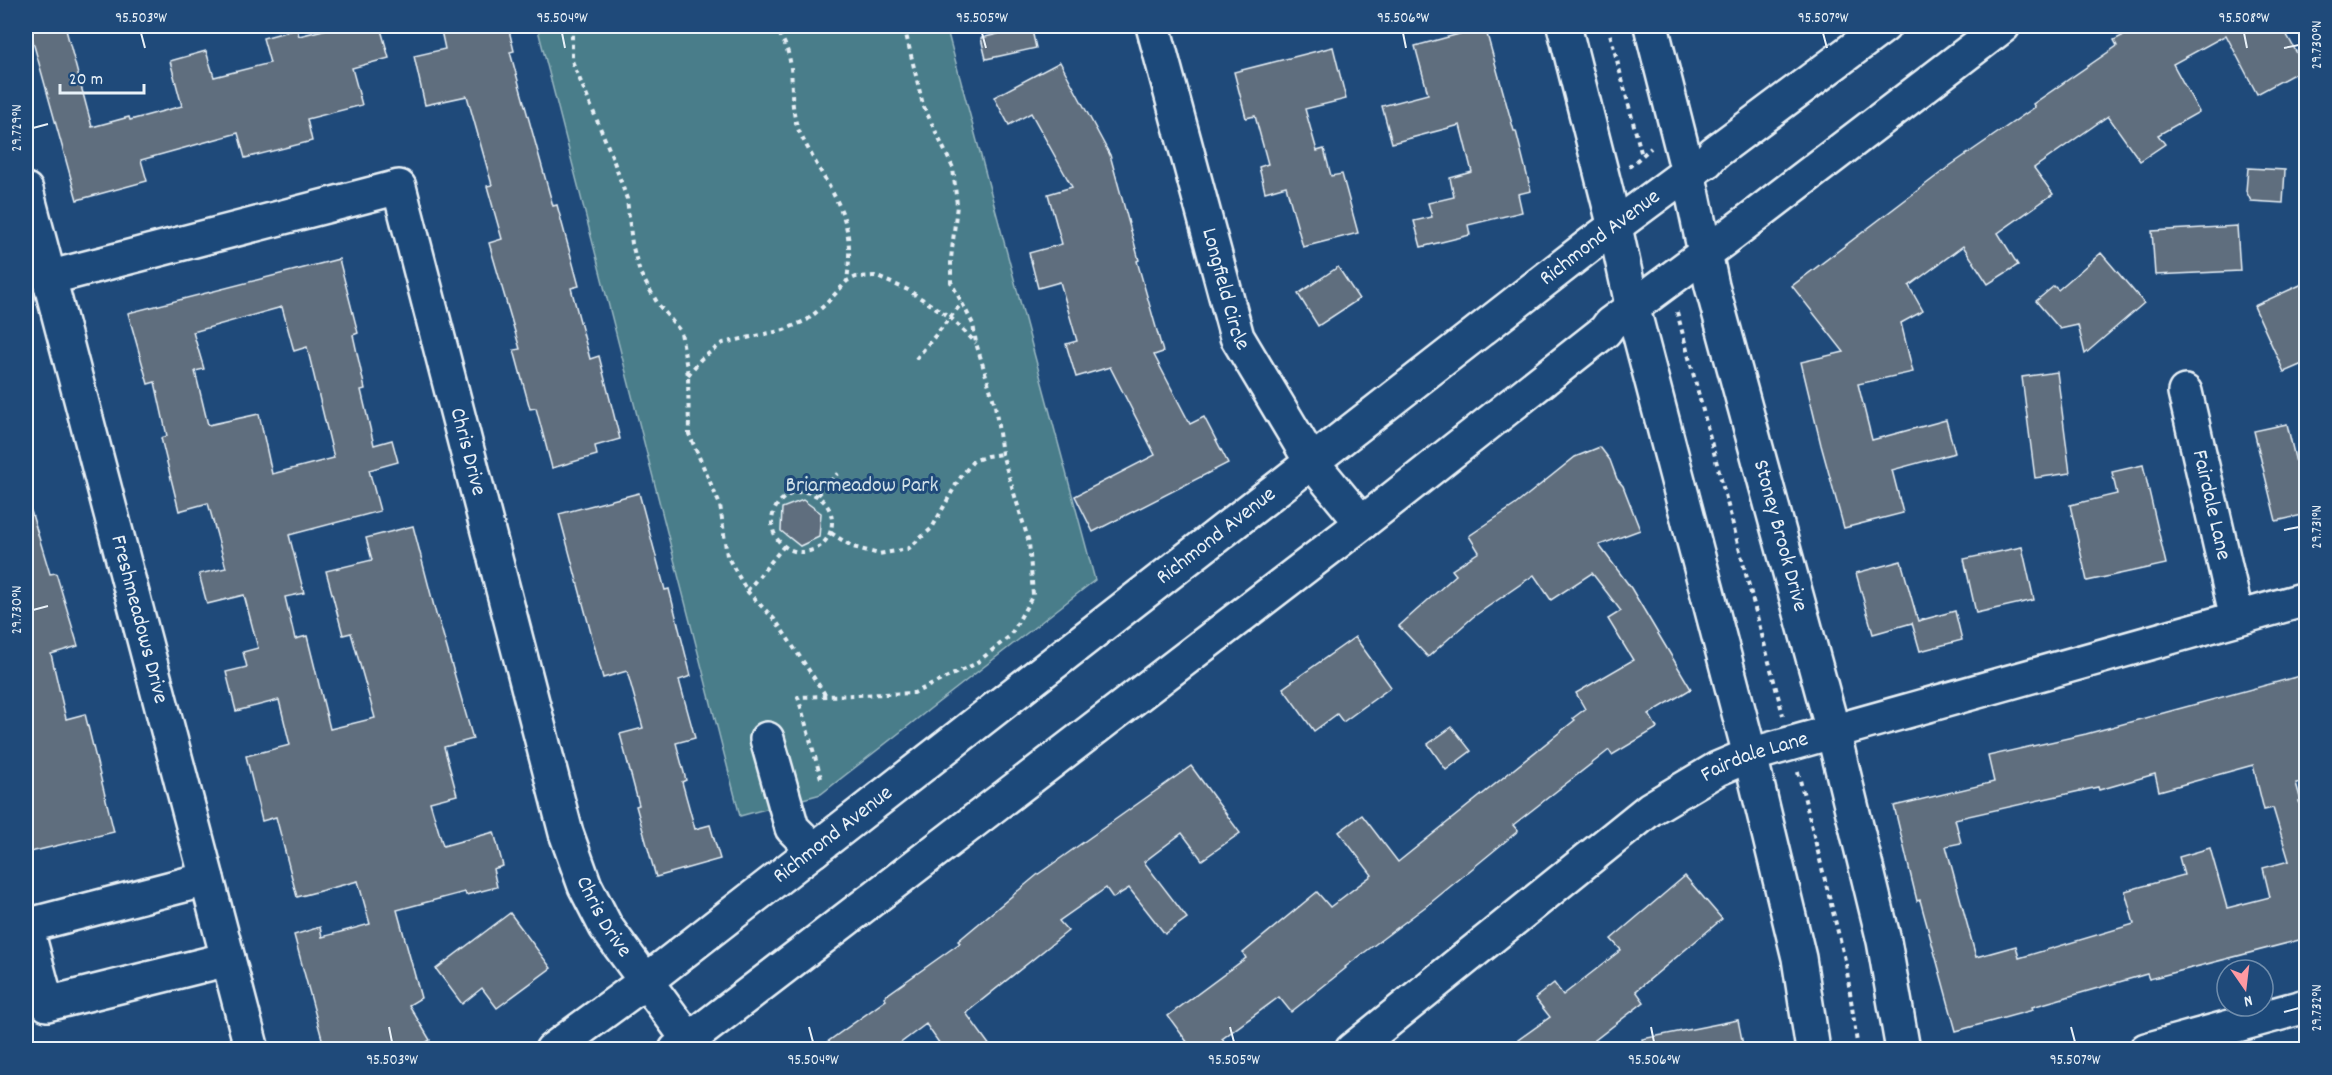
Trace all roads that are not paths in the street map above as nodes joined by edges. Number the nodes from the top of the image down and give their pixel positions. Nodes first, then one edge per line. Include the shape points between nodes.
1 (1153, 26) edge
2 (1564, 26) edge
3 (1651, 26) edge
4 (1884, 26) edge
5 (2003, 26) edge
6 (1688, 172) junction
7 (26, 190) edge
8 (1615, 227) junction
9 (1705, 254) junction
10 (48, 278) junction
11 (1633, 309) junction
12 (2185, 392) dead end
13 (1311, 461) junction
14 (1362, 523) junction
15 (2307, 599) edge
16 (2236, 618) junction
17 (1833, 731) junction
18 (767, 739) dead end
19 (1750, 755) junction
20 (814, 850) junction
21 (207, 879) junction
22 (228, 958) junction
23 (646, 981) junction
24 (2307, 1006) edge
25 (683, 1045) edge
26 (252, 1050) edge
27 (552, 1050) edge
28 (1352, 1050) edge
29 (1813, 1050) edge
30 (1903, 1050) edge
31 (2146, 1050) edge

1 - 13 street, Longfield Circle via 1237,337
2 - 8 street
3 - 6 street, Stoney Brook Drive
4 - 6 street, Richmond Avenue
5 - 9 street
6 - 8 street, Richmond Avenue
6 - 9 street, Stoney Brook Drive
7 - 10 street, Freshmeadows Drive
8 - 11 street
8 - 13 street, Richmond Avenue
9 - 11 street
9 - 17 street, Stoney Brook Drive
10 - 21 street, Freshmeadows Drive
10 - 23 street, Chris Drive via 399,187 566,833 585,886 606,927
11 - 14 street
11 - 19 street
12 - 16 street, Fairdale Lane
13 - 14 street, Longfield Circle
13 - 20 street, Richmond Avenue
14 - 25 street
15 - 16 street, Fairdale Lane
16 - 17 street, Fairdale Lane
17 - 19 street, Fairdale Lane
17 - 30 street, Stoney Brook Drive via 1884,941
18 - 20 street via 792,828
19 - 28 street, Fairdale Lane via 1717,769 1650,809
19 - 29 street via 1799,958
20 - 23 street, Richmond Avenue
21 - 22 street, Freshmeadows Drive
21 - 22 street via 26,926 47,1004
22 - 26 street, Freshmeadows Drive
23 - 25 street, Chris Drive
23 - 27 street, Richmond Avenue
24 - 31 street

